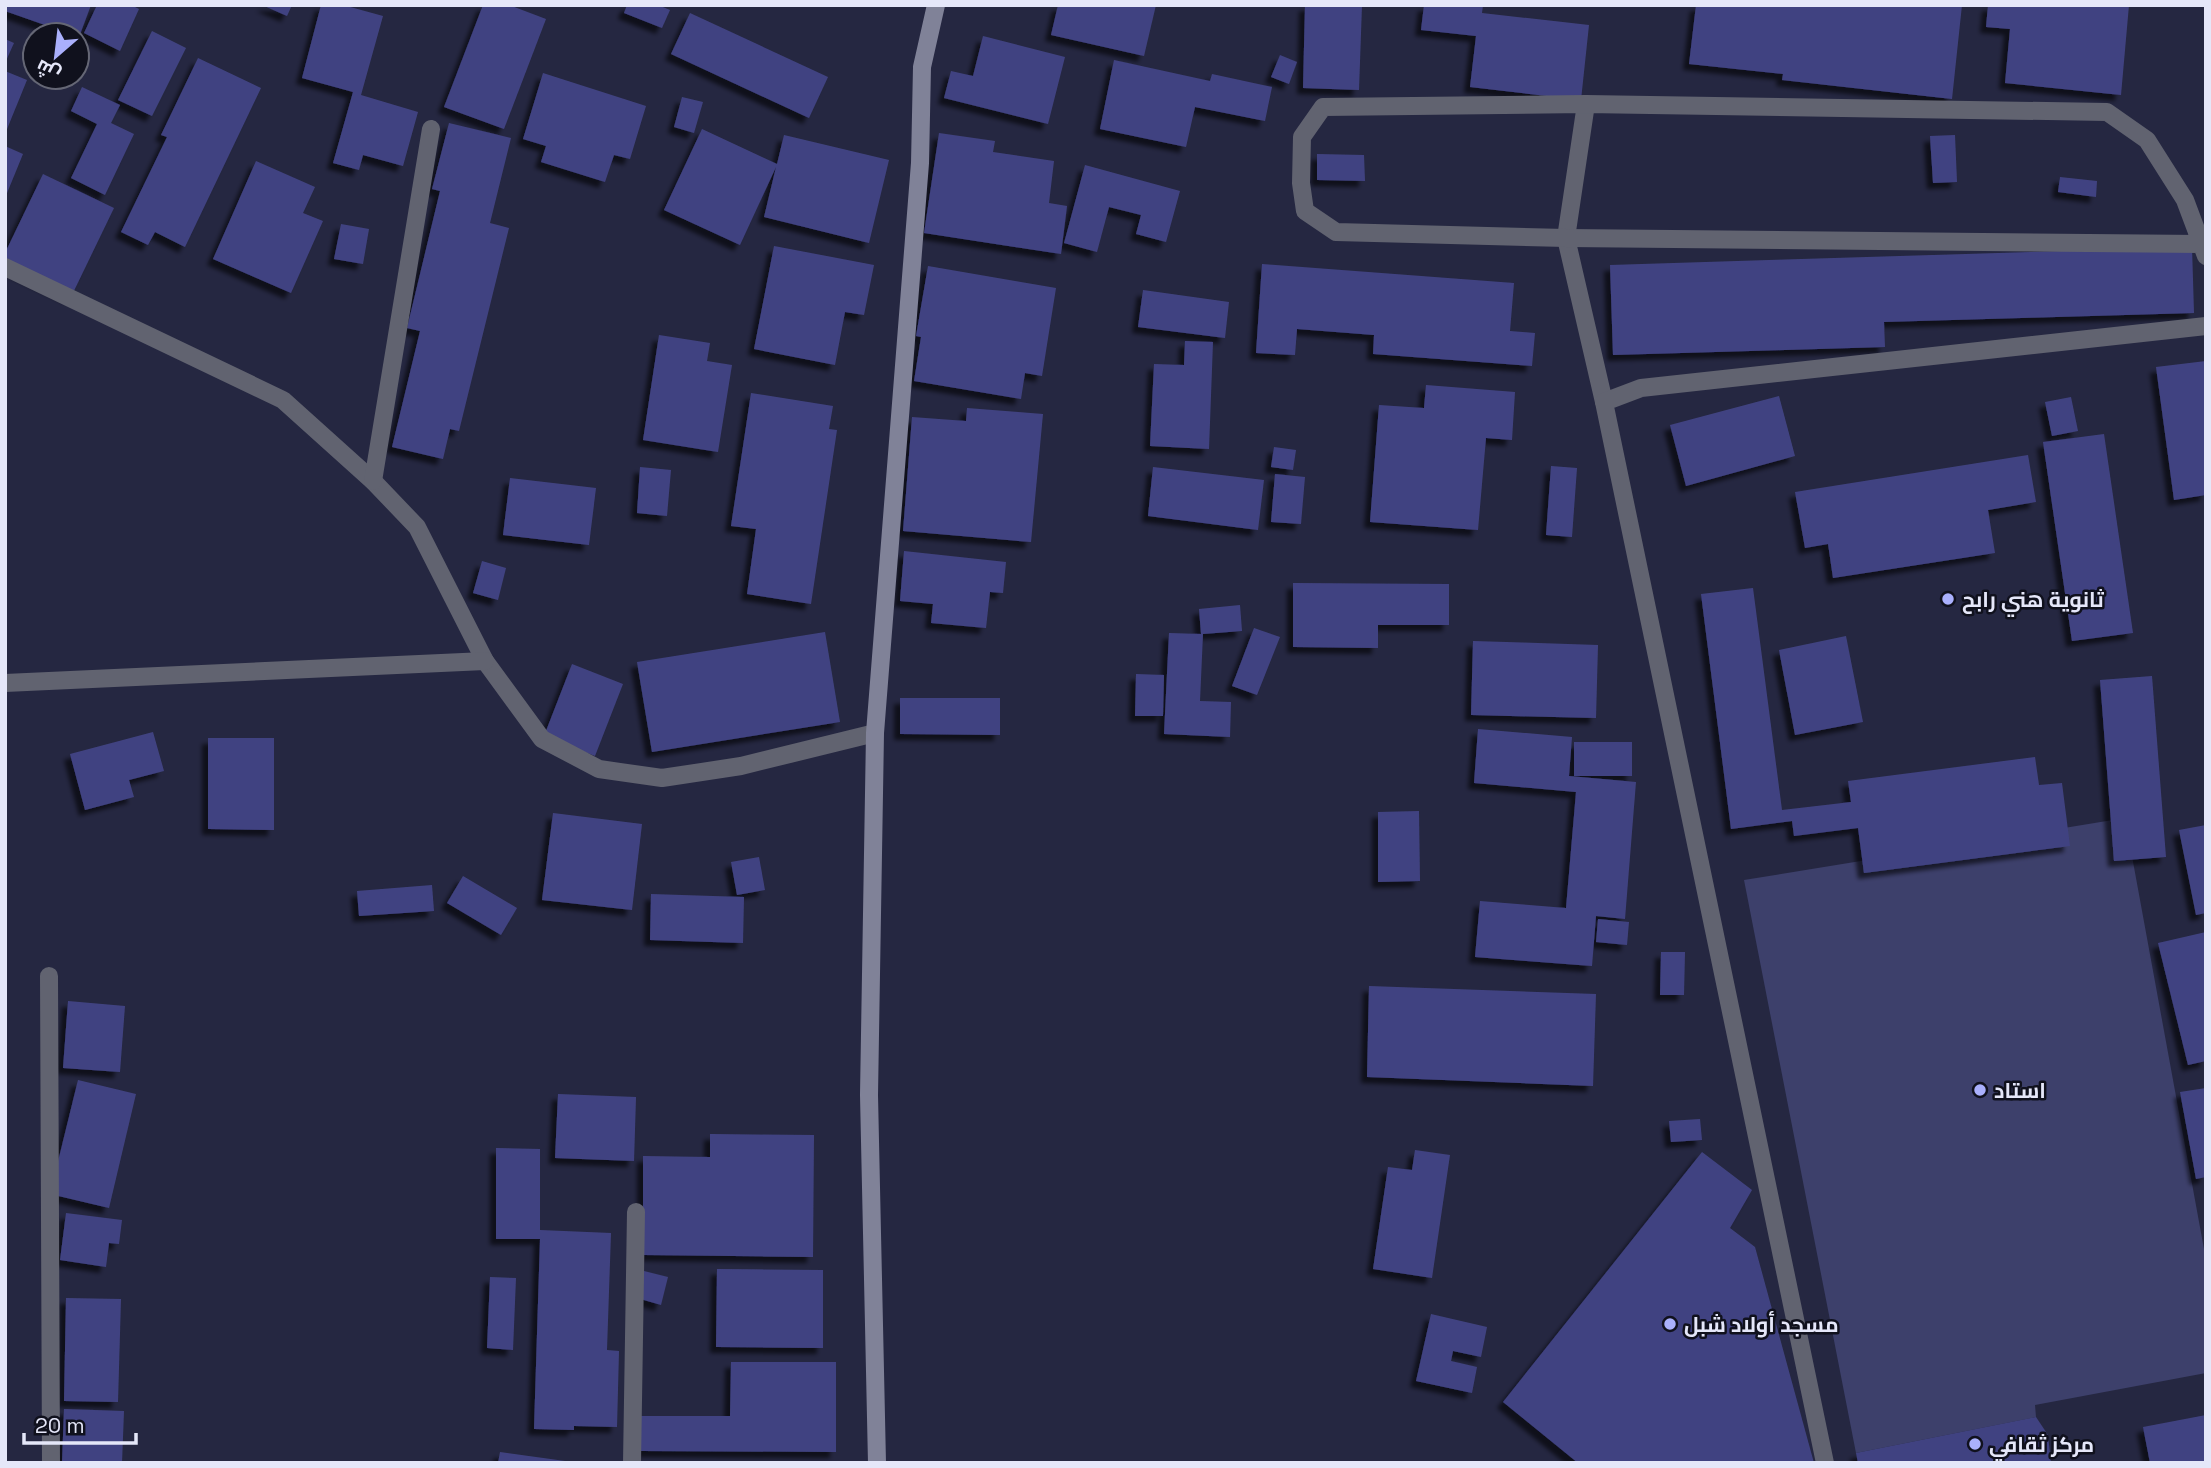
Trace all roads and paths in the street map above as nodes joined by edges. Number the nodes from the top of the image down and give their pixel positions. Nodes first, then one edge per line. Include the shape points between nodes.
1 (936, 5) edge
2 (1586, 104) junction
3 (431, 129) dead end
4 (1566, 238) junction
5 (2204, 250) edge
6 (5, 267) edge
7 (2206, 326) edge
8 (1604, 402) junction
9 (373, 481) junction
10 (485, 661) junction
11 (5, 683) edge
12 (875, 733) junction
13 (49, 976) dead end
14 (636, 1212) dead end
15 (51, 1463) edge
16 (632, 1463) edge
17 (877, 1463) edge
18 (1825, 1463) edge

1 - 12 street via 922,67 920,163
2 - 4 street
2 - 4 street via 1323,107 1302,137 1305,211 1336,232
2 - 5 street via 2107,112 2147,140 2185,201
3 - 9 street
4 - 5 street
4 - 8 street
6 - 9 street via 283,400
7 - 8 street via 1641,388
8 - 18 street
9 - 10 street via 417,527
10 - 11 street
10 - 12 street via 542,739 599,769 662,778 741,766
12 - 17 street via 870,1095
13 - 15 street
14 - 16 street

